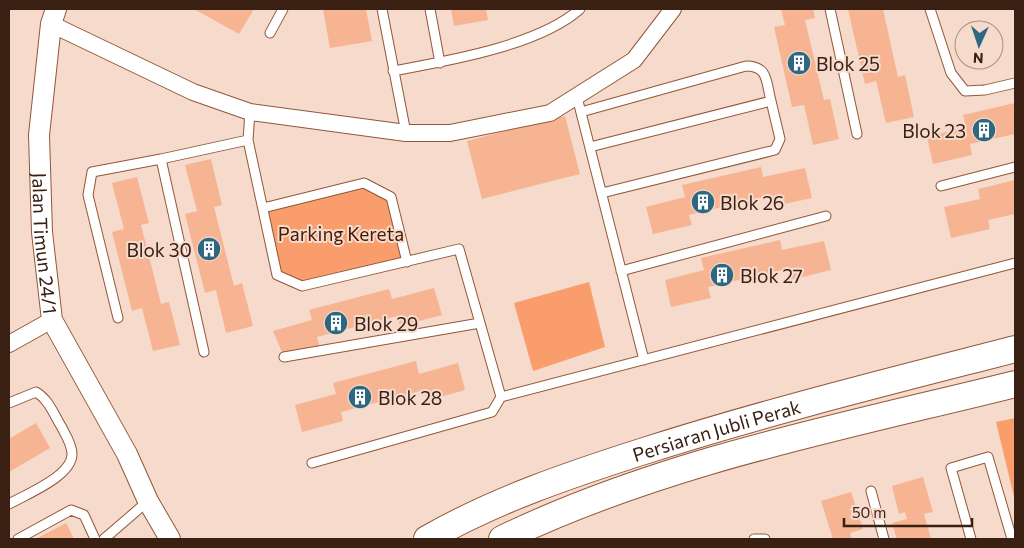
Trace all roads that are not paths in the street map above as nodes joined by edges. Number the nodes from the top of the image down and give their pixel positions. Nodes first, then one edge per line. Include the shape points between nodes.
1 (283, 9) edge
2 (382, 9) edge
3 (430, 9) edge
4 (580, 9) edge
5 (673, 9) edge
6 (830, 9) edge
7 (930, 9) edge
8 (54, 16) edge
9 (270, 33) dead end
10 (440, 63) junction
11 (393, 71) junction
12 (1015, 83) edge
13 (771, 101) junction
14 (579, 104) junction
15 (250, 112) junction
16 (406, 133) junction
17 (857, 134) dead end
18 (248, 140) junction
19 (590, 147) junction
20 (160, 158) junction
21 (1015, 167) edge
22 (940, 186) dead end
23 (602, 193) junction
24 (263, 208) junction
25 (826, 216) dead end
26 (406, 262) junction
27 (1015, 263) edge
28 (621, 271) junction
29 (118, 318) dead end
30 (52, 320) junction
31 (480, 323) junction
32 (9, 344) edge
33 (1015, 349) edge
34 (204, 352) dead end
35 (284, 358) dead end
36 (644, 360) junction
37 (1015, 384) edge
38 (501, 397) junction
39 (9, 404) edge
40 (312, 464) dead end
41 (871, 491) dead end
42 (148, 501) junction
43 (9, 504) edge
44 (18, 539) edge
45 (95, 539) edge
46 (104, 539) edge
47 (170, 539) edge
48 (427, 539) edge
49 (502, 539) edge
50 (754, 539) edge
51 (765, 539) edge
52 (884, 539) edge
53 (971, 539) edge
54 (1012, 539) edge

1 - 9 lane
2 - 11 lane
3 - 10 lane
4 - 10 lane via 542,31 488,52
5 - 14 street via 634,60
6 - 17 lane
7 - 12 lane via 951,73 965,91
8 - 15 street via 193,92
8 - 30 street, Jalan Timun 24/1 via 39,135 42,232
10 - 11 lane
11 - 16 lane
13 - 14 lane via 764,71 758,66 746,66
13 - 19 lane
13 - 23 lane via 780,139 774,150
14 - 16 street via 450,133
14 - 19 lane
15 - 16 street
15 - 18 lane
18 - 20 lane
18 - 24 lane
19 - 23 lane
20 - 29 lane via 92,172 88,195
20 - 34 lane
21 - 22 lane
23 - 28 lane
24 - 26 lane via 364,183 390,198
24 - 26 lane via 277,276 302,286
25 - 28 lane
26 - 31 lane via 459,249
27 - 36 lane
28 - 36 lane
30 - 32 street
30 - 42 street, Jalan Timun 24/1 via 127,454
31 - 35 lane
31 - 38 lane
33 - 48 main road, Persiaran Jubli Perak via 725,425 602,464 512,496
36 - 38 lane
37 - 49 main road, Persiaran Jubli Perak via 721,456 598,496
38 - 40 lane via 492,412
39 - 43 lane via 36,392 45,398 72,453 70,465 62,474
41 - 52 lane
42 - 46 lane
42 - 47 street, Jalan Timun 24/1
44 - 45 lane via 70,510 84,515
50 - 51 lane
53 - 54 lane via 951,468 988,457

